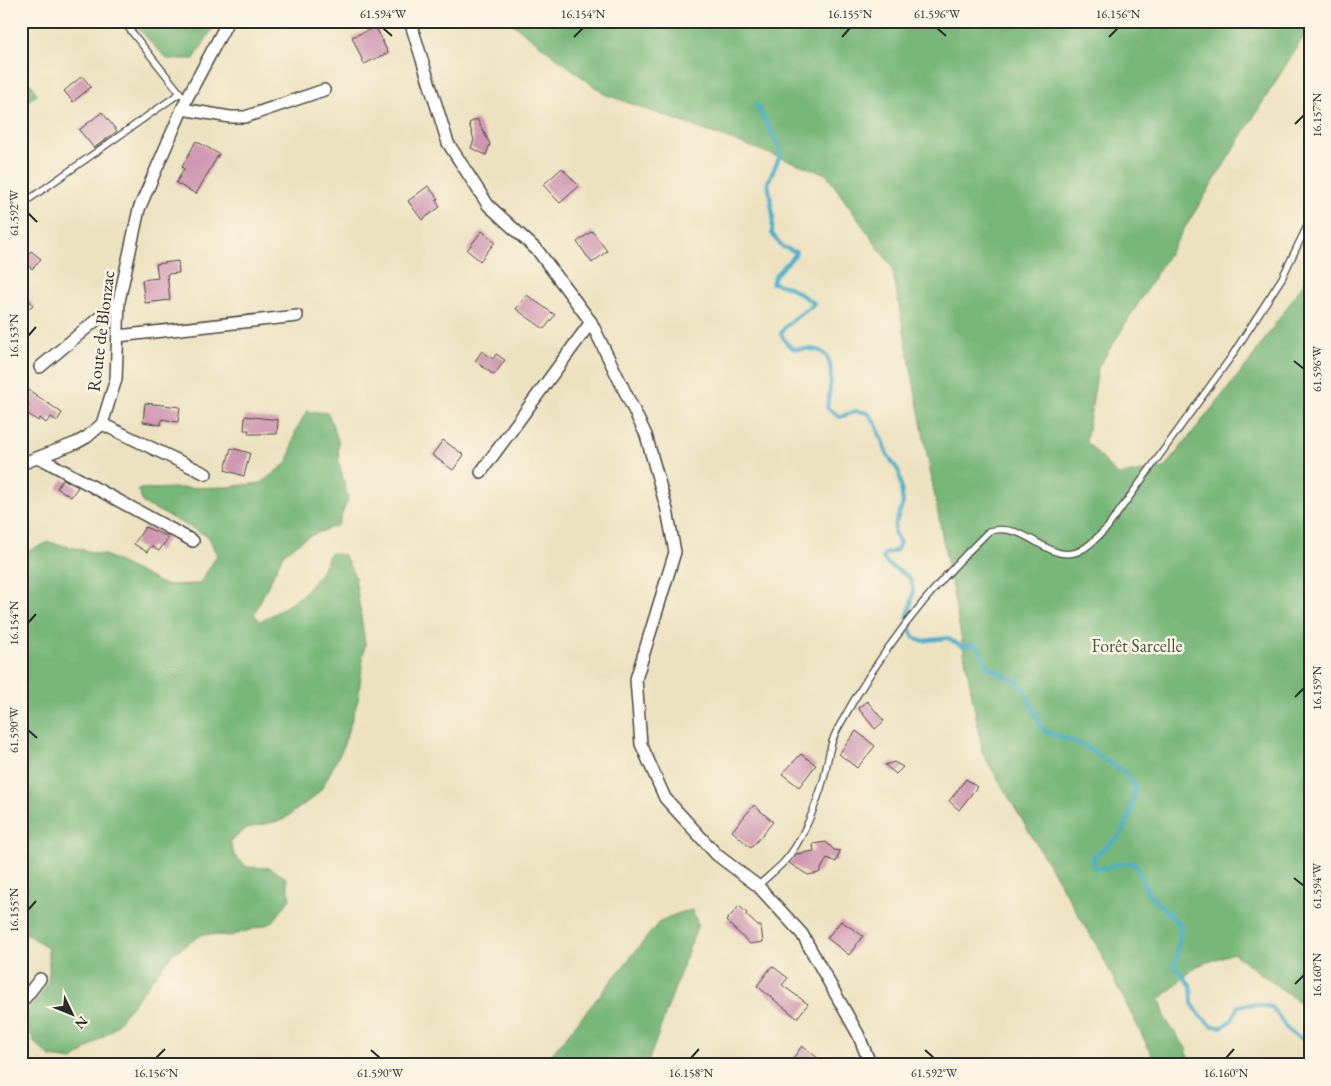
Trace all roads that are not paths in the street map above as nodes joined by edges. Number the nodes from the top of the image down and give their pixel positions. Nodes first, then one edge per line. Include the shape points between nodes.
1 (123, 21) edge
2 (228, 21) edge
3 (410, 21) edge
4 (324, 90) dead end
5 (183, 100) junction
6 (21, 205) edge
7 (1310, 220) edge
8 (119, 302) junction
9 (297, 316) dead end
10 (591, 322) junction
11 (118, 336) junction
12 (40, 367) dead end
13 (102, 424) junction
14 (40, 458) junction
15 (21, 464) edge
16 (481, 472) dead end
17 (206, 474) dead end
18 (193, 541) dead end
19 (758, 886) junction
20 (40, 979) dead end
21 (21, 1003) edge
22 (874, 1065) edge

1 - 5 lane
2 - 5 street, Route de Blonzac
3 - 10 street via 448,143 488,205 538,251
4 - 5 street via 245,117 230,118
5 - 6 lane
5 - 8 street, Route de Blonzac via 139,210
7 - 19 lane via 1282,278 1231,358 1107,528 1083,550 1069,554 1051,551 1019,532 1002,527 989,531 898,633 835,732 817,799 799,839 785,862
8 - 11 street, Route de Blonzac
8 - 12 street
9 - 11 street
10 - 16 street
10 - 19 street via 646,435 675,552 636,678 641,744 665,798 717,855
11 - 13 street, Route de Blonzac via 116,379
13 - 14 street via 88,437
13 - 17 street
14 - 15 street
14 - 18 street
19 - 22 street via 802,934
20 - 21 street

